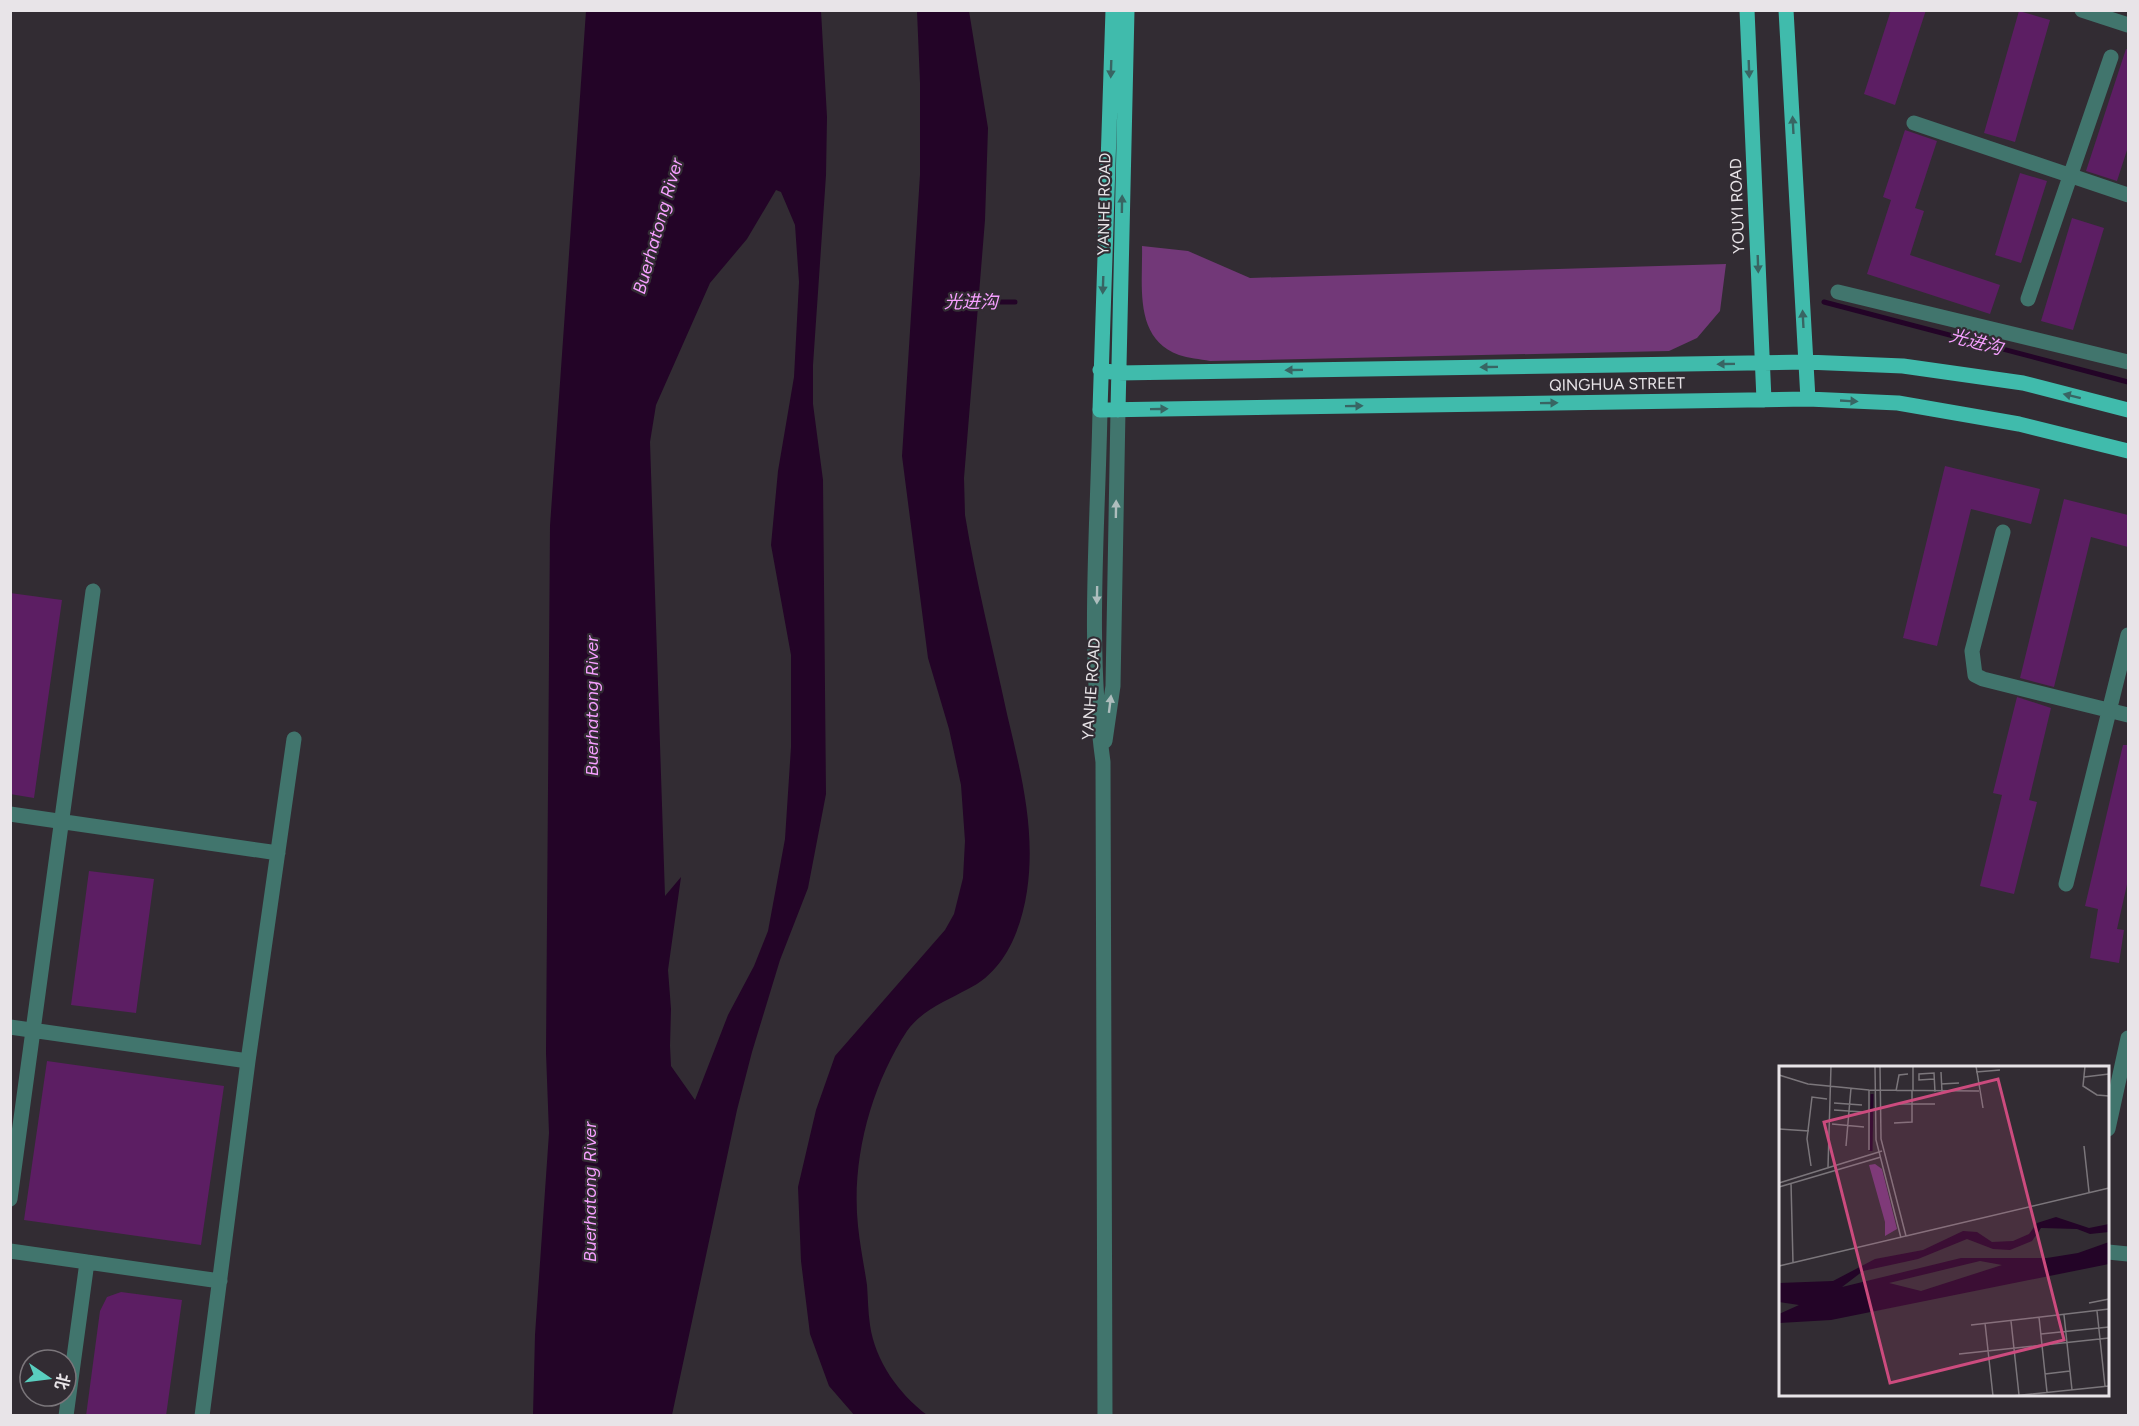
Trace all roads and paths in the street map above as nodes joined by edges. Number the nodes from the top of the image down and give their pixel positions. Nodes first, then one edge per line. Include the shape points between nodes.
1 (1113, 10) edge
2 (1127, 10) edge
3 (1747, 10) edge
4 (1786, 10) edge
5 (2082, 10) edge
6 (2128, 25) edge
7 (2111, 57) dead end
8 (1914, 123) dead end
9 (2070, 175) junction
10 (2128, 195) edge
11 (1838, 292) dead end
12 (2028, 298) dead end
13 (1806, 362) junction
14 (2128, 362) edge
15 (1762, 363) junction
16 (1100, 370) junction
17 (1118, 373) junction
18 (1808, 399) junction
19 (1764, 400) junction
20 (1100, 410) junction
21 (1118, 410) junction
22 (2128, 410) edge
23 (2128, 451) edge
24 (2003, 532) dead end
25 (93, 591) dead end
26 (2128, 635) edge
27 (2110, 710) junction
28 (2128, 715) edge
29 (294, 739) dead end
30 (1103, 762) junction
31 (10, 814) edge
32 (62, 822) junction
33 (278, 853) junction
34 (2066, 884) dead end
35 (10, 1027) edge
36 (34, 1030) junction
37 (2128, 1038) edge
38 (248, 1061) junction
39 (2109, 1124) edge
40 (10, 1199) edge
41 (10, 1251) edge
42 (2109, 1252) edge
43 (2128, 1254) edge
44 (87, 1262) junction
45 (220, 1281) junction
46 (66, 1416) edge
47 (202, 1416) edge
48 (1105, 1416) edge

1 -> 16 main road, YANHE ROAD
17 -> 2 main road, YANHE ROAD
3 -> 15 main road, YOUYI ROAD
13 -> 4 main road
5 - 6 street
7 - 9 street
8 - 9 street
9 - 10 street
9 - 12 street
11 - 14 street
13 - 15 main road, QINGHUA STREET
13 - 18 main road
22 -> 13 main road, QINGHUA STREET via 2023,383 1903,366
15 -> 17 main road, QINGHUA STREET
15 - 19 main road, YOUYI ROAD
16 - 17 main road, QINGHUA STREET
16 - 20 main road, YANHE ROAD
17 - 21 main road, YANHE ROAD
18 - 19 main road, QINGHUA STREET
18 -> 23 main road, QINGHUA STREET via 1899,403 2019,424
21 -> 19 main road, QINGHUA STREET
20 - 21 main road, QINGHUA STREET
20 -> 30 street, YANHE ROAD via 1096,716
30 -> 21 street, YANHE ROAD via 1113,686
24 - 27 street via 1972,651 1975,675
25 - 32 street
26 - 27 street
27 - 28 street
27 - 34 street
29 - 33 street
30 - 48 street
31 - 32 street
32 - 33 street
32 - 36 street
33 - 38 street
35 - 36 street
36 - 38 street
36 - 40 street
37 - 39 street
38 - 45 street
41 - 44 street
42 - 43 street
44 - 45 street
44 - 46 street
45 - 47 street

